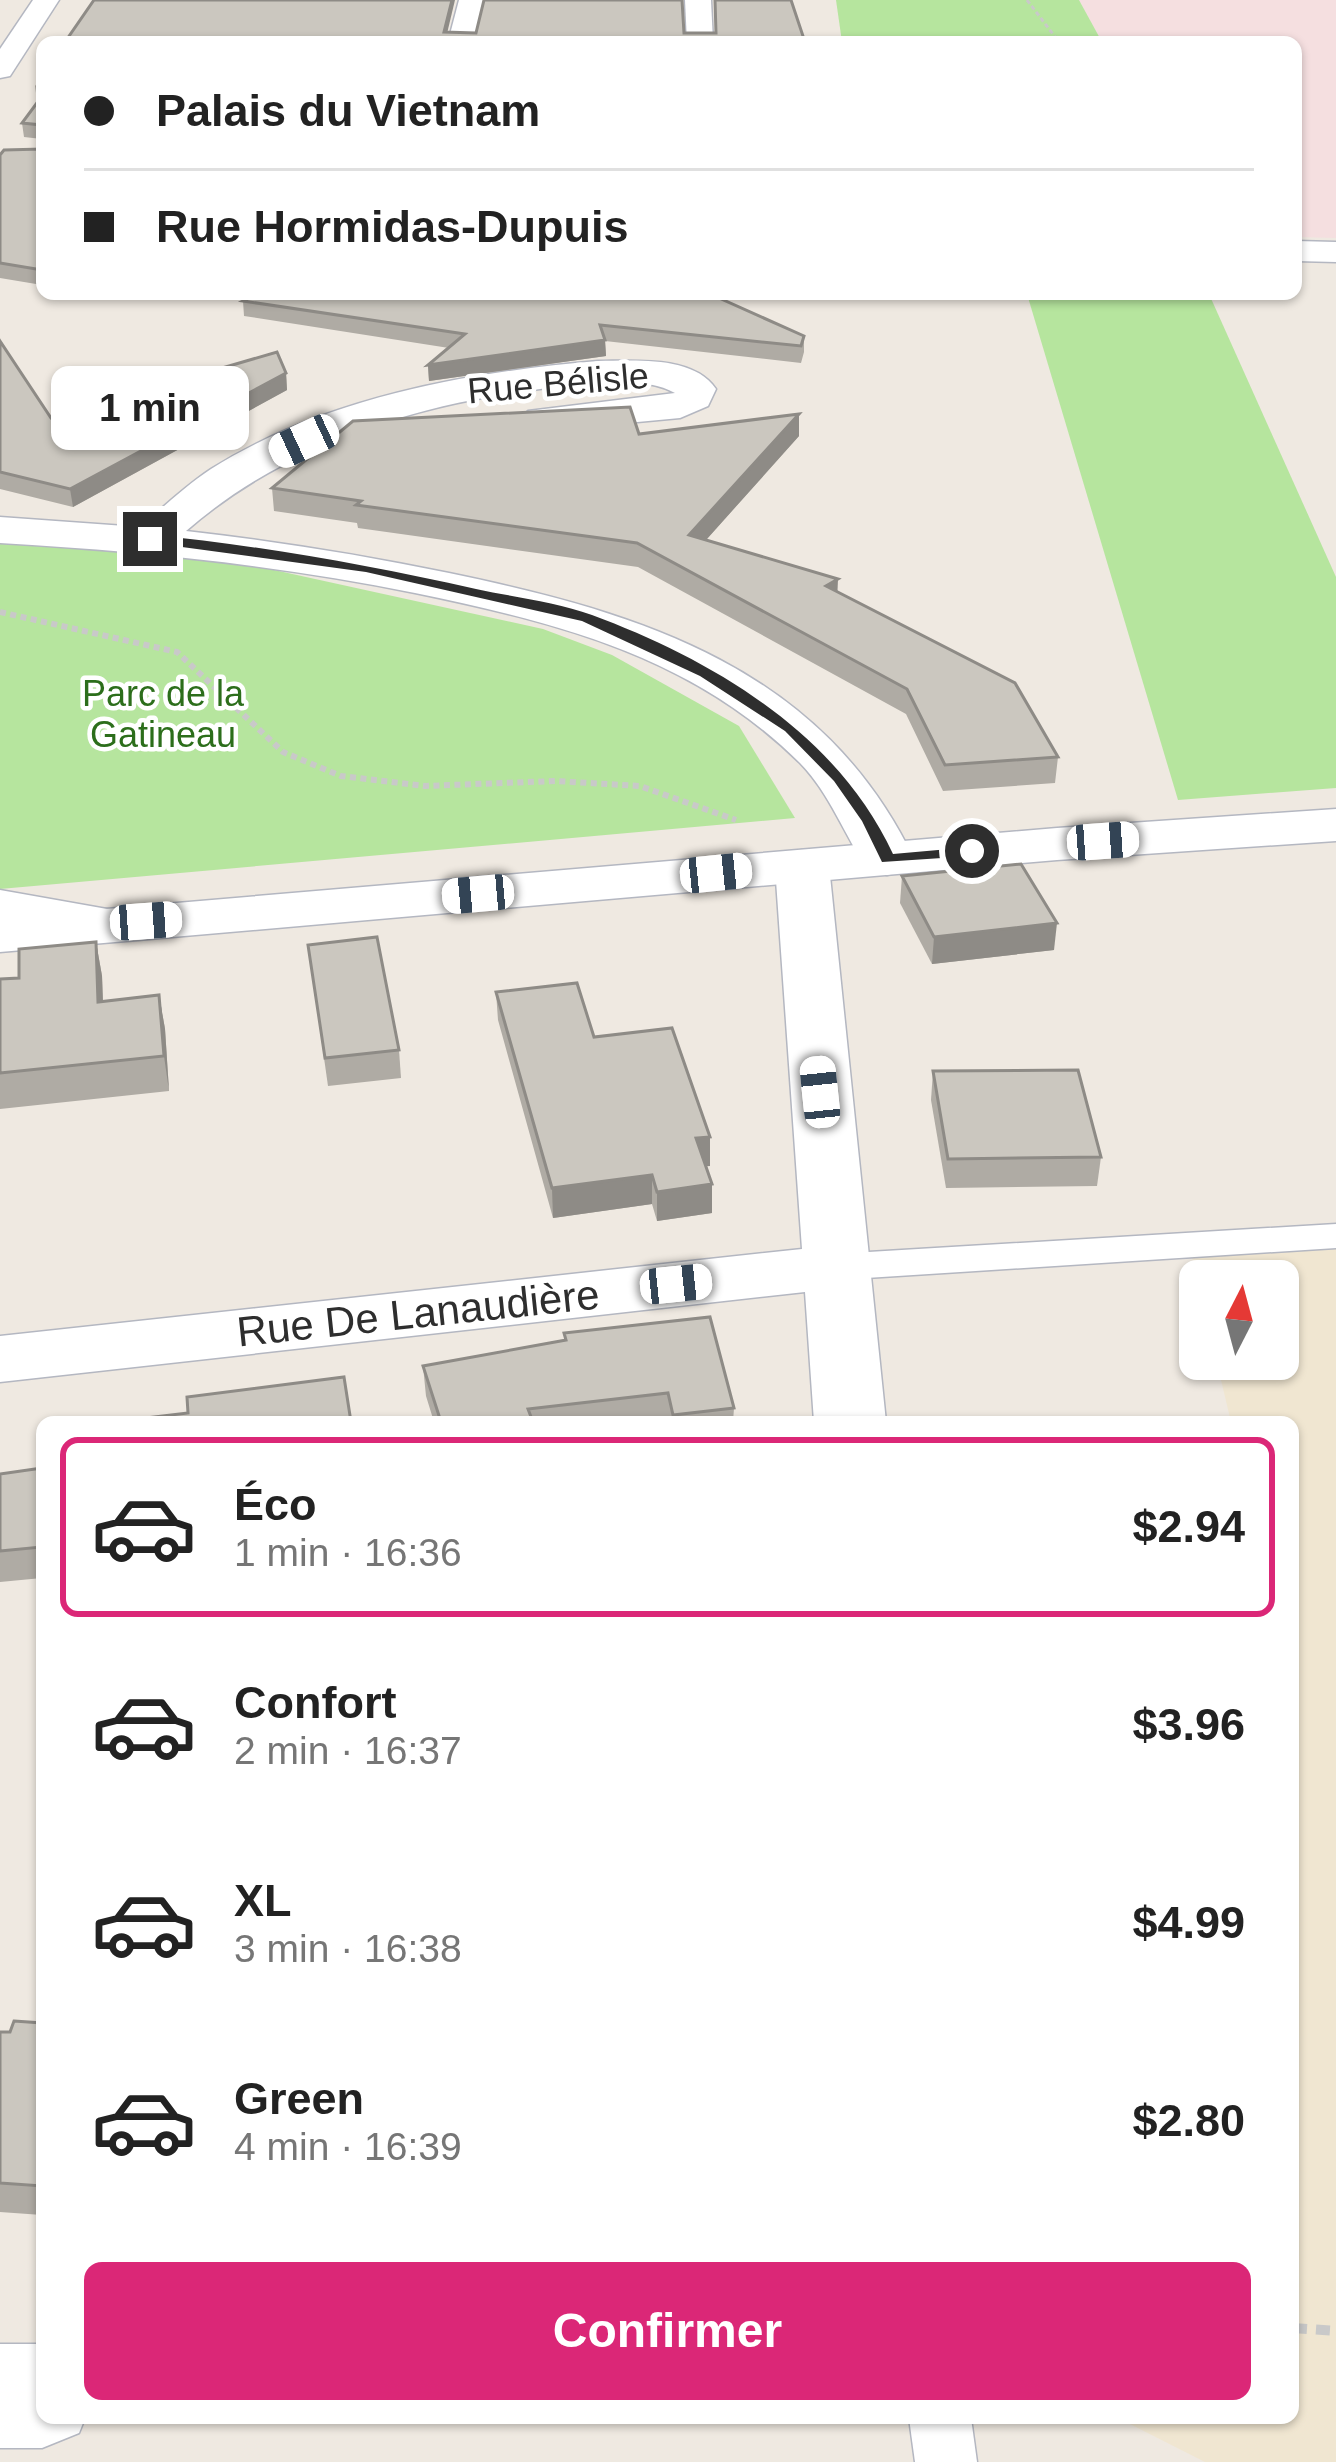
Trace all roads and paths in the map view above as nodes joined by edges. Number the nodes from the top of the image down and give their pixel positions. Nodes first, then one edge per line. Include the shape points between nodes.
1 (46, 0) edge
2 (472, 0) edge
3 (698, 0) edge
4 (1027, 0) edge
5 (463, 36) edge
6 (700, 36) edge
7 (1055, 36) edge
8 (0, 70) edge
9 (1302, 251) edge
10 (1336, 252) edge
11 (341, 427) junction
12 (0, 530) edge
13 (150, 539) junction
14 (0, 612) edge
15 (744, 824) dead end
16 (1336, 825) edge
17 (887, 859) junction
18 (802, 866) junction
19 (0, 907) edge
20 (104, 924) junction
21 (0, 934) edge
22 (1336, 1236) edge
23 (836, 1267) junction
24 (0, 1360) edge
25 (849, 1416) edge
26 (1299, 2328) edge
27 (1336, 2331) edge
28 (0, 2396) edge
29 (36, 2396) edge
30 (941, 2424) edge
31 (946, 2462) edge

1 - 8 street
2 - 5 street
3 - 6 street
4 - 7 path
9 - 10 street
11 - 11 street, Rue Bélisle via 652,411 680,406 698,389 674,374 646,371 561,376 425,399
11 - 13 street, Rue Bélisle via 234,473
12 - 13 street
13 - 17 street via 366,568 586,617 705,674 790,728 839,777
14 - 15 path via 177,652 284,753 341,776 434,785 637,785
16 - 17 street
17 - 18 street
18 - 20 street
18 - 23 street
19 - 20 street
20 - 21 street
22 - 23 lane
23 - 24 street, Rue De Lanaudière
23 - 25 street
26 - 27 path
28 - 29 street
30 - 31 lane

